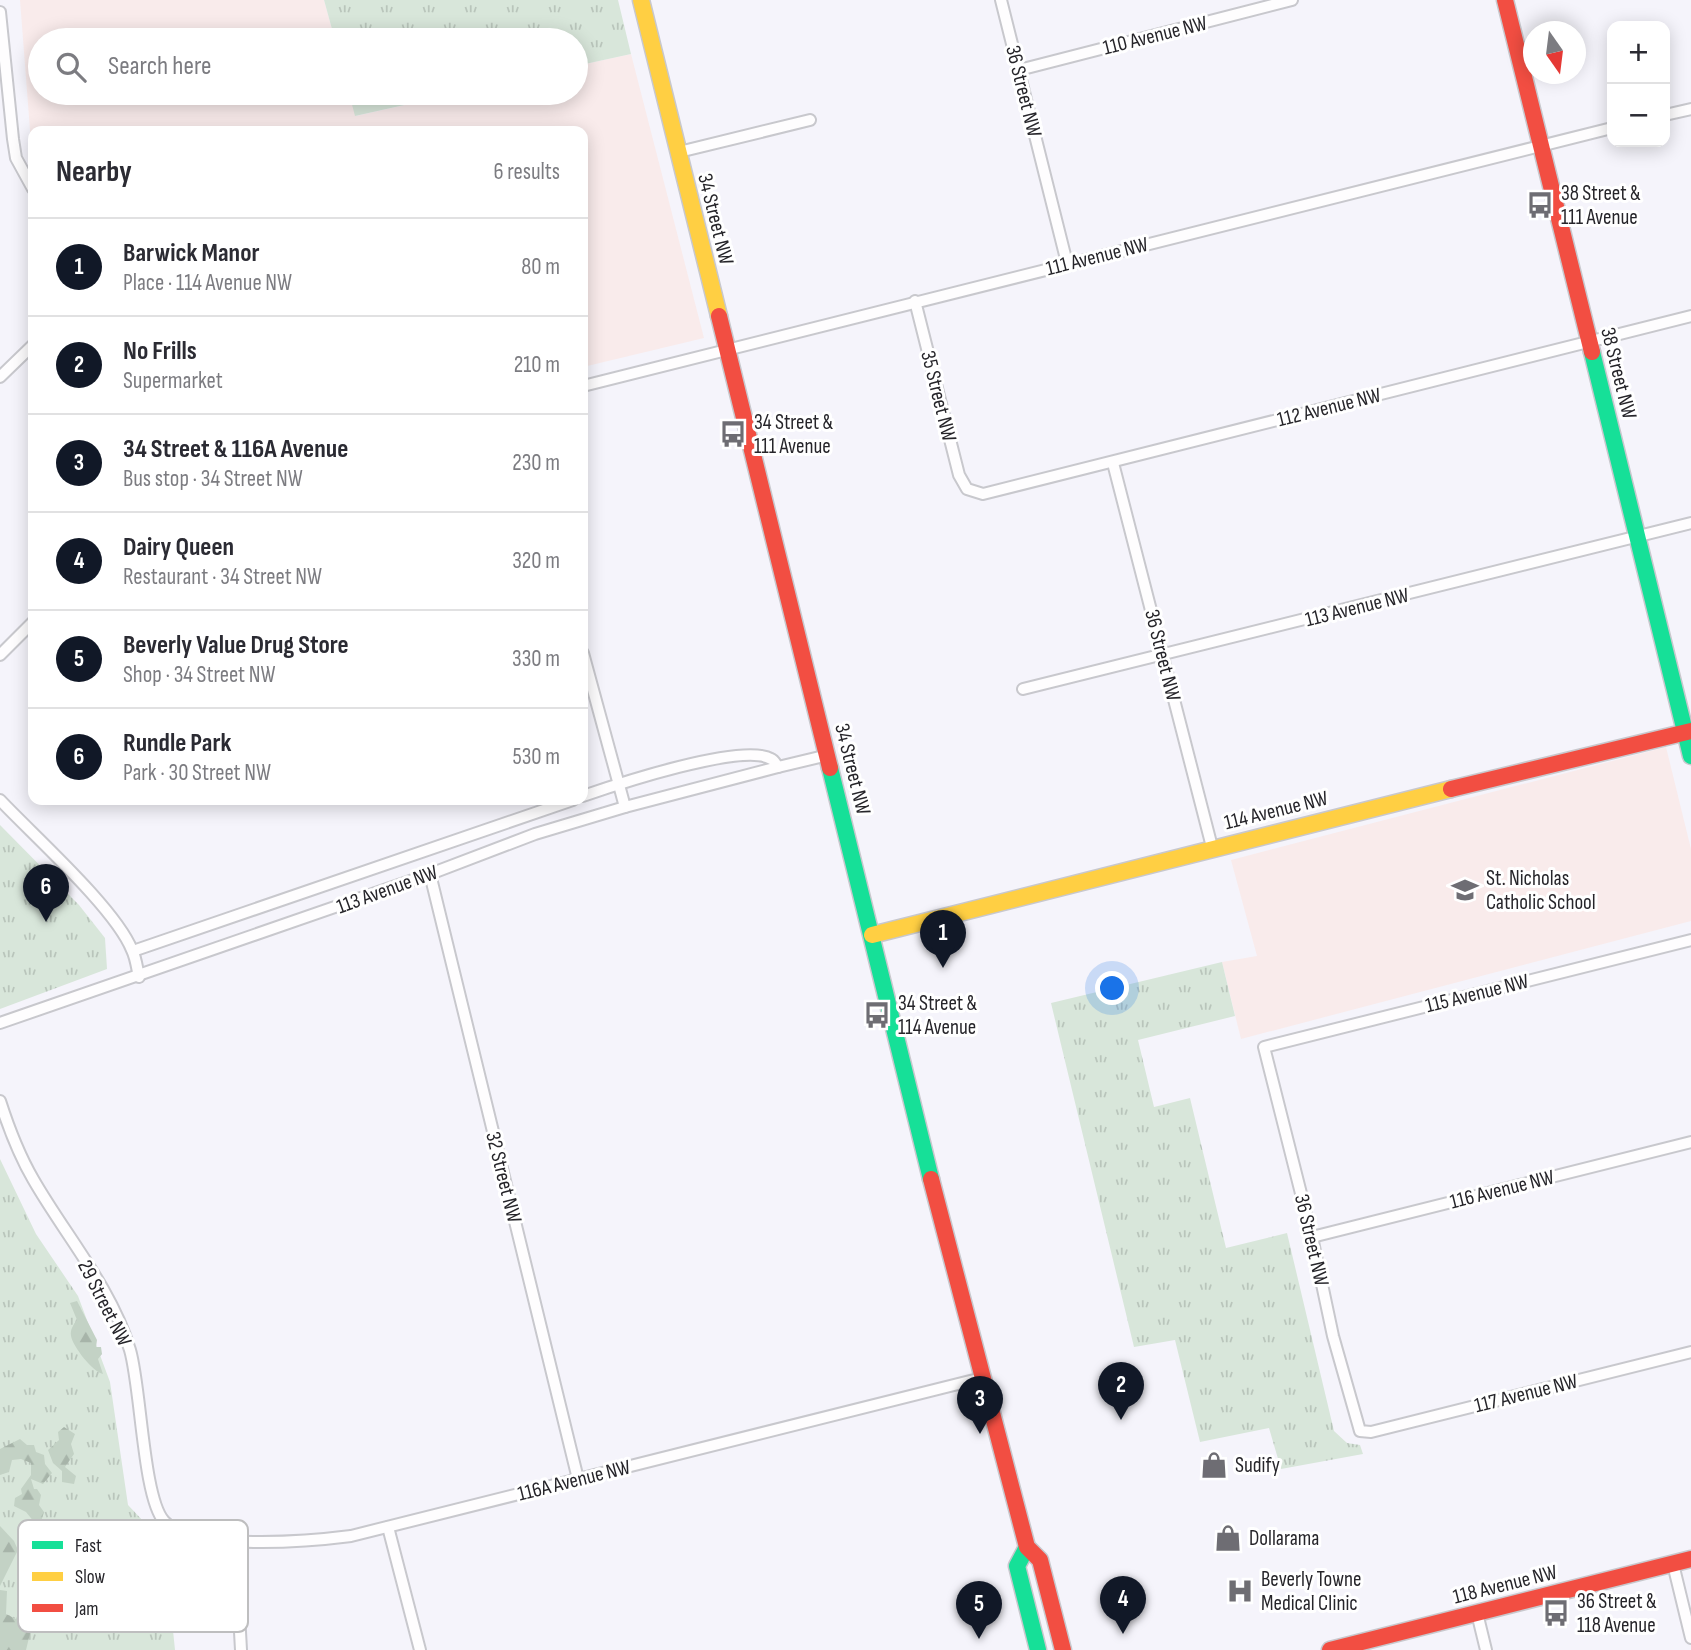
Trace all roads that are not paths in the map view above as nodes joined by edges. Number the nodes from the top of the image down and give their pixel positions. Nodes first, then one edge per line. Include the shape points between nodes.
1 (640, 0) edge
2 (1001, 0) edge
3 (1292, 0) edge
4 (1505, 0) edge
5 (0, 12) edge
6 (1019, 70) junction
7 (1691, 109) edge
8 (1670, 114) edge
9 (810, 120) dead end
10 (1607, 129) edge
11 (1541, 146) junction
12 (679, 152) junction
13 (28, 179) edge
14 (1067, 263) junction
15 (915, 301) junction
16 (1691, 316) edge
17 (1590, 341) junction
18 (28, 350) edge
19 (727, 351) junction
20 (0, 377) edge
21 (588, 385) edge
22 (1114, 463) junction
23 (967, 489) joint
24 (1691, 523) edge
25 (1638, 536) junction
26 (28, 627) edge
27 (0, 654) edge
28 (1164, 656) junction
29 (588, 671) edge
30 (1023, 690) dead end
31 (1688, 731) edge
32 (828, 755) junction
33 (1691, 757) edge
34 (778, 767) junction
35 (619, 784) junction
36 (588, 794) edge
37 (0, 800) edge
38 (558, 805) edge
39 (625, 807) junction
40 (1212, 847) junction
41 (430, 874) junction
42 (872, 935) junction
43 (1691, 940) edge
44 (133, 951) junction
45 (139, 976) junction
46 (0, 1023) edge
47 (1264, 1047) joint
48 (0, 1101) edge
49 (1691, 1142) edge
50 (1312, 1237) junction
51 (1691, 1352) edge
52 (982, 1378) junction
53 (1360, 1432) joint
54 (578, 1479) junction
55 (164, 1520) edge
56 (388, 1527) junction
57 (248, 1540) edge
58 (1027, 1547) junction
59 (1691, 1559) edge
60 (1673, 1564) junction
61 (1477, 1613) junction
62 (240, 1632) edge
63 (1691, 1638) edge
64 (241, 1650) edge
65 (420, 1650) edge
66 (1038, 1650) edge
67 (1063, 1650) edge
68 (1330, 1650) edge
69 (1486, 1650) edge

1 - 12 street, 34 Street NW
2 - 6 street, 36 Street NW
3 - 6 street, 110 Avenue NW
4 - 11 street, 38 Street NW
5 - 13 street via 16,158
6 - 14 street, 36 Street NW
7 - 8 street
9 - 12 street
10 - 11 street, 111 Avenue NW
11 - 14 street, 111 Avenue NW
11 - 17 street, 38 Street NW
12 - 19 street, 34 Street NW
14 - 15 street, 111 Avenue NW
15 - 19 street, 111 Avenue NW
15 - 23 street, 35 Street NW via 959,475
16 - 17 street, 112 Avenue NW
17 - 22 street, 112 Avenue NW
17 - 25 street, 38 Street NW
18 - 20 street
19 - 21 street, 111 Avenue NW
19 - 32 street, 34 Street NW
22 - 23 street, 112 Avenue NW via 983,494
22 - 28 street, 36 Street NW
24 - 25 street, 113 Avenue NW
25 - 28 street, 113 Avenue NW
25 - 31 street, 38 Street NW
26 - 27 street
28 - 30 street, 113 Avenue NW
28 - 40 street, 36 Street NW
29 - 35 street
31 - 33 street, 38 Street NW
31 - 40 street, 114 Avenue NW
32 - 34 street, 113 Avenue NW
32 - 42 street, 34 Street NW
34 - 35 street via 761,756 714,758
34 - 39 street, 113 Avenue NW
35 - 36 street
35 - 39 street
37 - 44 street via 101,906
38 - 44 street, 113 Avenue NW
39 - 41 street, 113 Avenue NW via 535,834
40 - 42 street, 114 Avenue NW
41 - 45 street, 113 Avenue NW
41 - 54 street, 32 Street NW
42 - 52 street, 34 Street NW
43 - 47 street, 115 Avenue NW
44 - 45 street
45 - 46 street, 113 Avenue NW
47 - 50 street, 36 Street NW
48 - 55 street, 29 Street NW via 24,1161 97,1279 129,1348 152,1494
49 - 50 street, 116 Avenue NW
50 - 53 street, 36 Street NW
51 - 53 street, 117 Avenue NW
52 - 54 street, 116A Avenue NW
52 - 58 street, 34 Street NW
54 - 56 street, 116A Avenue NW
56 - 57 street, 116A Avenue NW via 302,1542
56 - 65 street
58 - 66 street, 34 Street NW via 1017,1566
58 - 67 street, 34 Street NW via 1040,1560
59 - 60 street, 118 Avenue NW
60 - 61 street, 118 Avenue NW
60 - 63 street
61 - 68 street, 118 Avenue NW
61 - 69 street
62 - 64 street

